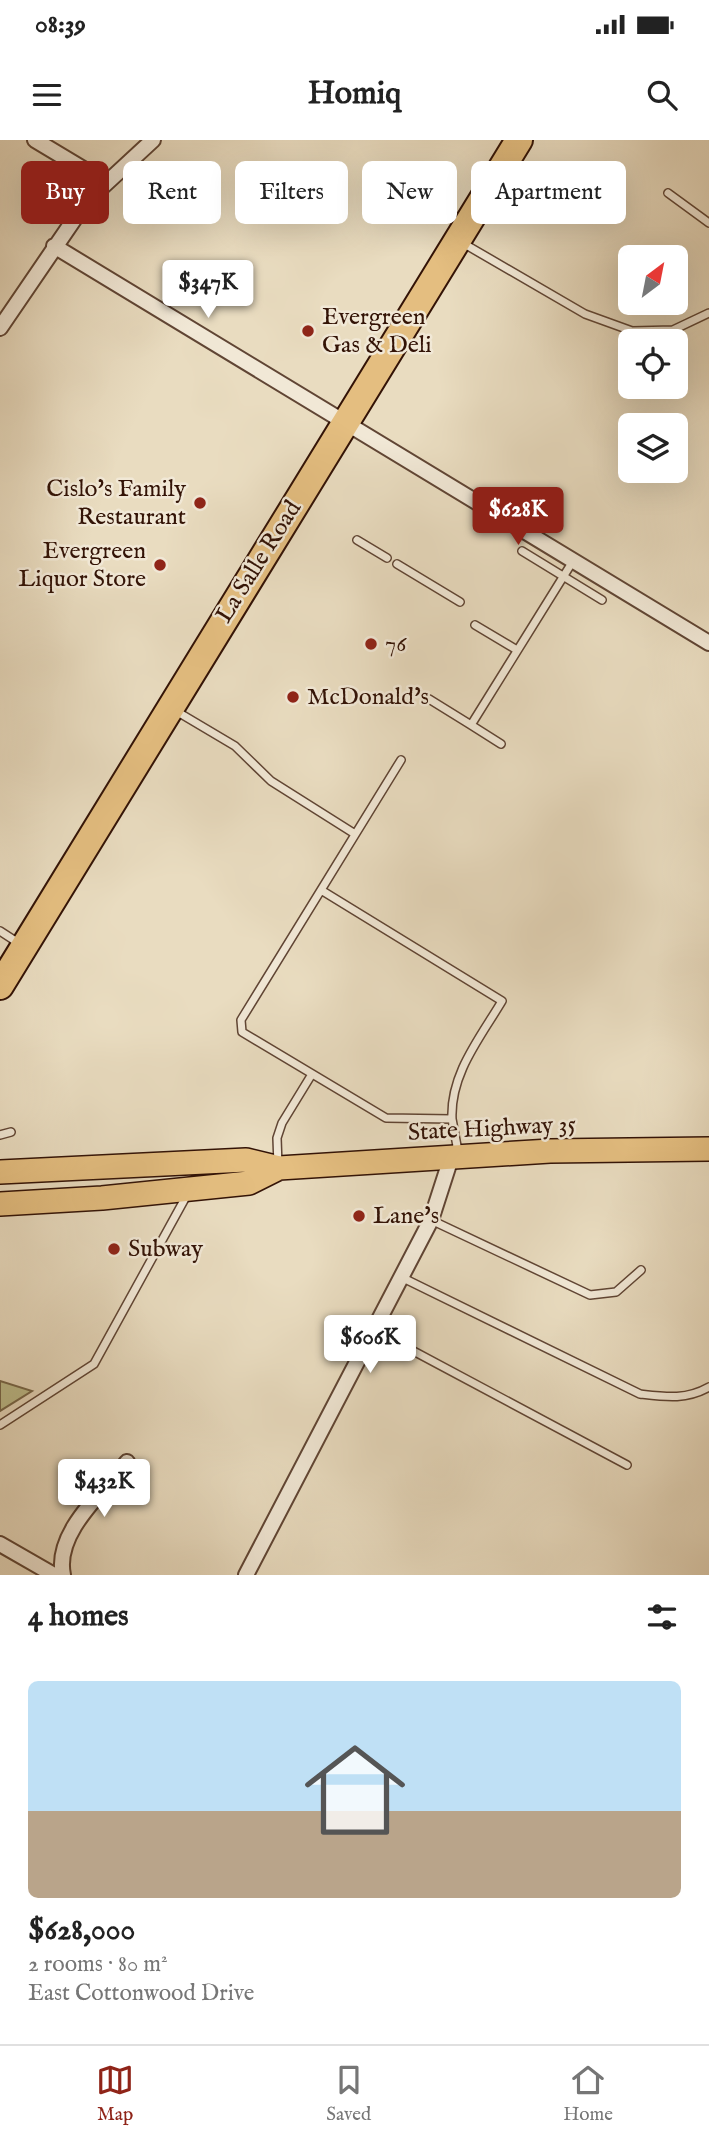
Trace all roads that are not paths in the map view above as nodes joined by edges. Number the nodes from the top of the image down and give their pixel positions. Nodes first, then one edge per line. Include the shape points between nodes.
1 (35, 140) edge
2 (153, 140) edge
3 (519, 140) edge
4 (70, 161) edge
5 (109, 178) edge
6 (668, 193) dead end
7 (709, 223) edge
8 (72, 224) edge
9 (457, 240) junction
10 (54, 246) junction
11 (708, 316) edge
12 (0, 328) edge
13 (344, 423) junction
14 (357, 540) dead end
15 (522, 551) dead end
16 (387, 558) dead end
17 (573, 560) junction
18 (397, 564) dead end
19 (563, 576) junction
20 (602, 600) dead end
21 (460, 602) dead end
22 (475, 625) dead end
23 (709, 643) edge
24 (517, 650) junction
25 (429, 699) dead end
26 (170, 707) junction
27 (471, 725) junction
28 (501, 744) dead end
29 (401, 760) dead end
30 (355, 834) junction
31 (321, 890) junction
32 (0, 931) edge
33 (24, 946) junction
34 (0, 986) edge
35 (312, 1074) junction
36 (452, 1119) junction
37 (11, 1132) dead end
38 (0, 1135) edge
39 (709, 1149) edge
40 (451, 1158) junction
41 (279, 1168) junction
42 (0, 1172) edge
43 (190, 1189) junction
44 (0, 1204) edge
45 (431, 1220) junction
46 (641, 1270) dead end
47 (401, 1277) junction
48 (374, 1329) junction
49 (709, 1387) edge
50 (0, 1426) edge
51 (127, 1462) dead end
52 (627, 1465) dead end
53 (0, 1545) edge
54 (54, 1575) edge
55 (63, 1575) edge
56 (246, 1575) edge

1 - 4 street
2 - 5 street
3 - 9 highway, La Salle Road
6 - 7 lane
8 - 10 street
9 - 11 lane via 585,314 632,331 673,330
9 - 13 highway, La Salle Road
10 - 12 street
10 - 13 street
13 - 17 street
13 - 26 highway, La Salle Road
14 - 16 lane
15 - 19 lane
17 - 19 lane
17 - 23 street
18 - 21 lane
19 - 20 lane
19 - 24 lane
22 - 24 lane
24 - 27 lane
25 - 27 lane
26 - 30 lane via 235,746 271,781
26 - 33 highway, La Salle Road
27 - 28 lane
29 - 30 lane
30 - 31 lane
31 - 35 lane via 241,1020 242,1032
31 - 36 lane via 502,1001 456,1080
32 - 33 lane
33 - 34 highway, La Salle Road
35 - 36 lane via 386,1118
35 - 41 lane via 280,1130
36 - 40 lane via 457,1146
37 - 38 lane
39 - 40 main road, State Highway 35
40 - 41 main road, State Highway 35
40 - 45 street
41 - 42 main road, State Highway 35 via 246,1160
41 - 43 main road, State Highway 35 via 249,1183
43 - 44 main road, State Highway 35
43 - 50 lane via 94,1364
45 - 46 lane via 590,1295 617,1292
45 - 47 street
47 - 48 street
47 - 49 lane via 640,1394 671,1398
48 - 52 lane
48 - 56 street
51 - 55 street via 72,1531 63,1549
53 - 54 street

